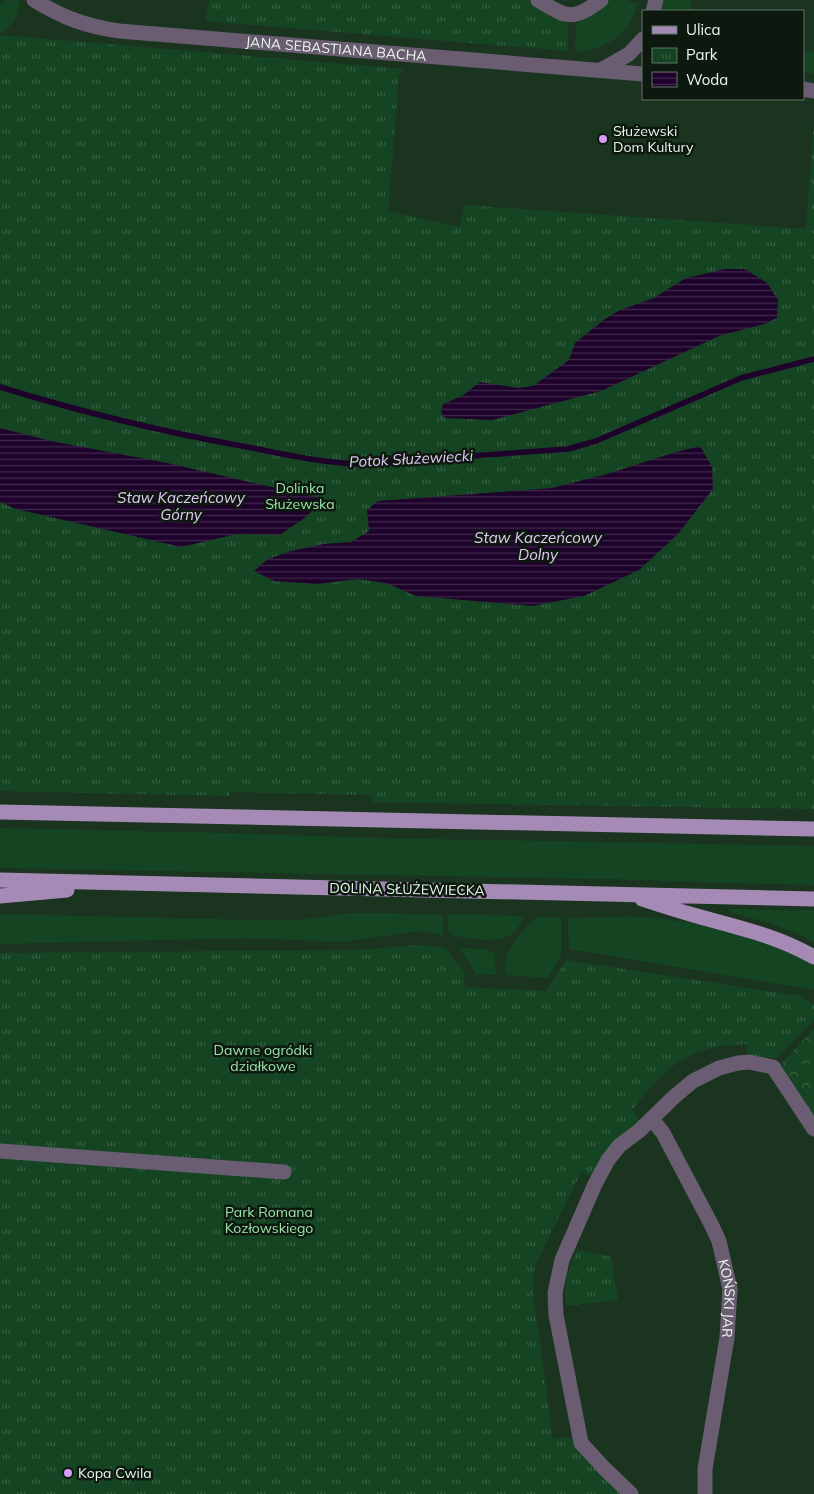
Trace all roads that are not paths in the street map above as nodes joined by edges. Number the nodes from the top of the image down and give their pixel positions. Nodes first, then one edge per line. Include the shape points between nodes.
1 (34, 0) edge
2 (538, 0) edge
3 (601, 0) edge
4 (642, 40) edge
5 (602, 70) junction
6 (642, 74) edge
7 (0, 812) edge
8 (814, 829) edge
9 (0, 880) edge
10 (143, 884) junction
11 (623, 894) junction
12 (0, 896) edge
13 (814, 899) edge
14 (814, 957) edge
15 (652, 1118) junction
16 (814, 1129) edge
17 (0, 1151) edge
18 (284, 1172) dead end
19 (631, 1494) edge
20 (705, 1494) edge

1 - 5 street, JANA SEBASTIANA BACHA via 73,21 119,31
2 - 3 street via 566,16 573,16
4 - 5 street via 629,54
5 - 6 street, JANA SEBASTIANA BACHA
7 - 8 main road
9 - 10 main road, DOLINA SŁUŻEWIECKA
10 - 11 main road, DOLINA SŁUŻEWIECKA
10 - 12 main road
11 - 13 main road, DOLINA SŁUŻEWIECKA
11 - 14 main road via 763,933
15 - 16 street via 693,1081 718,1068 750,1062 773,1067
15 - 19 street via 619,1146 595,1184 562,1260 555,1293 556,1315 581,1443
15 - 20 street, KOŃSKI JAR via 711,1224 730,1290 727,1338 705,1468
17 - 18 street

